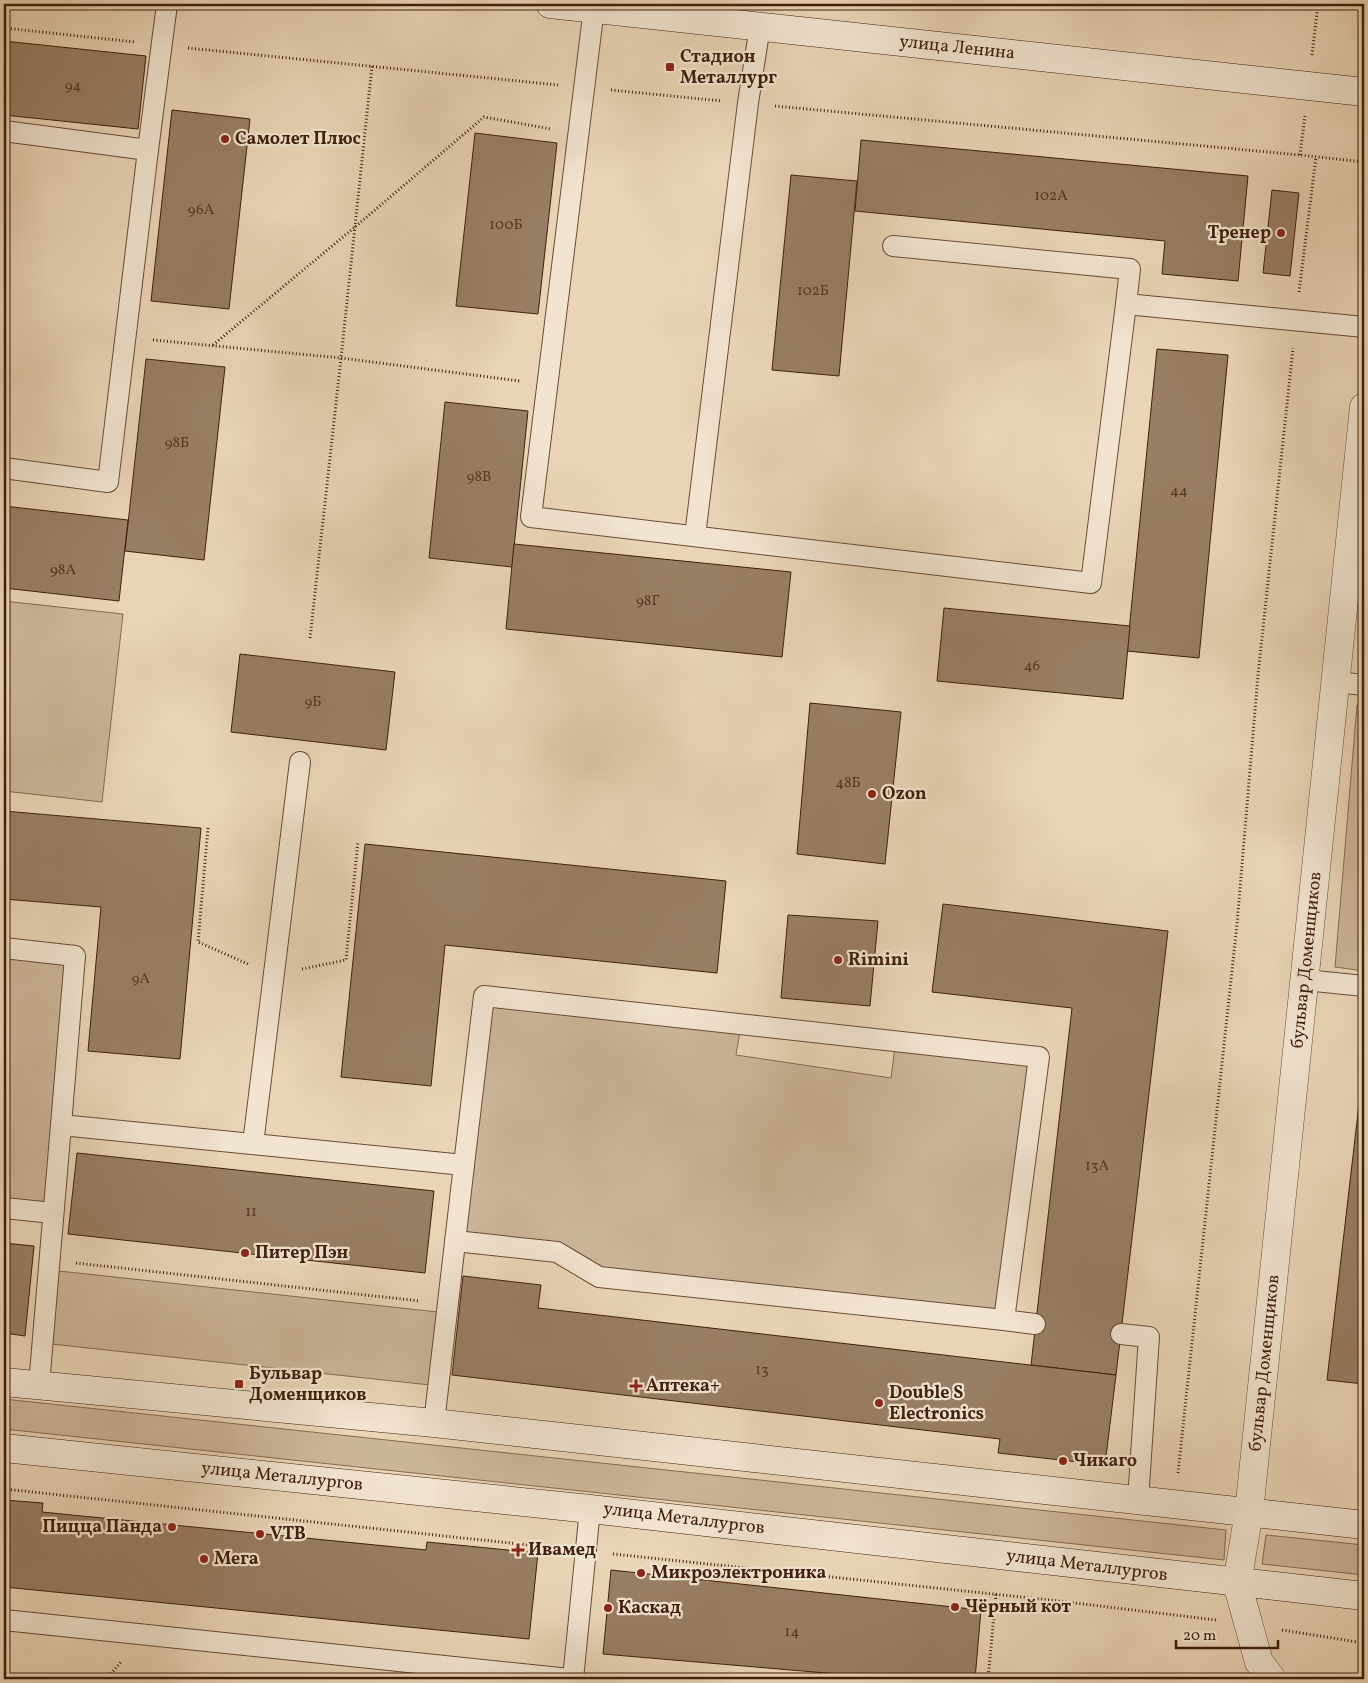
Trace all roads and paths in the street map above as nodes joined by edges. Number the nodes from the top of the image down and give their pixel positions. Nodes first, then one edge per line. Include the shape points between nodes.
1 (167, 4) edge
2 (550, 4) edge
3 (1335, 4) edge
4 (1364, 7) edge
5 (594, 8) junction
6 (760, 26) junction
7 (4, 28) edge
8 (162, 45) junction
9 (372, 66) junction
10 (584, 88) junction
11 (1364, 92) edge
12 (748, 103) junction
13 (4, 131) edge
14 (579, 133) junction
15 (148, 150) junction
16 (1316, 157) junction
17 (1364, 162) edge
18 (355, 227) junction
19 (894, 246) dead end
20 (1126, 304) junction
21 (1296, 321) junction
22 (1364, 327) edge
23 (125, 337) junction
24 (213, 345) junction
25 (342, 358) junction
26 (548, 384) junction
27 (1364, 407) edge
28 (4, 468) edge
29 (695, 536) junction
30 (310, 638) dead end
31 (1336, 682) junction
32 (1364, 685) edge
33 (300, 762) dead end
34 (4, 948) edge
35 (1305, 980) junction
36 (1364, 986) edge
37 (61, 1124) junction
38 (253, 1144) junction
39 (464, 1165) junction
40 (4, 1208) edge
41 (53, 1213) junction
42 (455, 1241) junction
43 (49, 1260) junction
44 (448, 1304) junction
45 (1004, 1320) junction
46 (1036, 1324) dead end
47 (1121, 1334) dead end
48 (4, 1382) edge
49 (39, 1385) junction
50 (434, 1423) junction
51 (4, 1448) edge
52 (1177, 1479) dead end
53 (4, 1489) edge
54 (1138, 1500) junction
55 (590, 1508) junction
56 (1250, 1512) junction
57 (1364, 1525) edge
58 (586, 1551) junction
59 (1237, 1583) junction
60 (996, 1594) junction
61 (1364, 1596) edge
62 (4, 1620) edge
63 (1249, 1624) junction
64 (1364, 1643) edge
65 (572, 1679) edge
66 (988, 1679) edge
67 (1272, 1679) edge

1 - 8 lane
2 - 5 street, улица Ленина
3 - 4 path
5 - 6 street, улица Ленина
5 - 10 lane
6 - 11 street, улица Ленина
6 - 12 lane
7 - 8 path
8 - 9 path
8 - 15 lane
9 - 10 path
9 - 18 path
10 - 12 path
10 - 14 lane
12 - 16 path
12 - 29 lane
13 - 15 lane
14 - 18 path via 484,117
14 - 26 lane
15 - 23 lane
16 - 17 path
16 - 21 path
18 - 24 path
18 - 25 path
19 - 20 lane via 1130,269
20 - 21 lane
20 - 29 lane via 1091,583
21 - 22 lane
21 - 52 path via 1258,675 1237,924
23 - 24 path
23 - 28 lane via 108,482
24 - 25 path
25 - 26 path
25 - 30 path
26 - 29 lane via 531,517
27 - 31 street, бульвар Доменщиков
31 - 32 lane
31 - 35 street, бульвар Доменщиков
33 - 38 lane
34 - 37 lane via 76,956
35 - 36 lane
35 - 56 street, бульвар Доменщиков
37 - 38 lane
37 - 41 lane
38 - 39 lane
39 - 42 lane
39 - 45 lane via 484,996 1039,1057
40 - 41 lane
41 - 43 lane
42 - 44 lane
42 - 45 lane via 556,1252 599,1277
43 - 44 path
43 - 49 lane
44 - 50 lane
45 - 46 lane
47 - 54 lane via 1149,1337
48 - 49 street
49 - 50 street
50 - 54 street
51 - 55 street, улица Металлургов
53 - 58 path
54 - 56 street
55 - 58 lane
55 - 59 street, улица Металлургов
56 - 57 street
56 - 59 street, бульвар Доменщиков
58 - 60 path
58 - 65 lane
59 - 61 street, улица Металлургов
59 - 63 street
60 - 63 path
60 - 66 path
62 - 65 lane
63 - 64 path
63 - 67 street via 1259,1662

